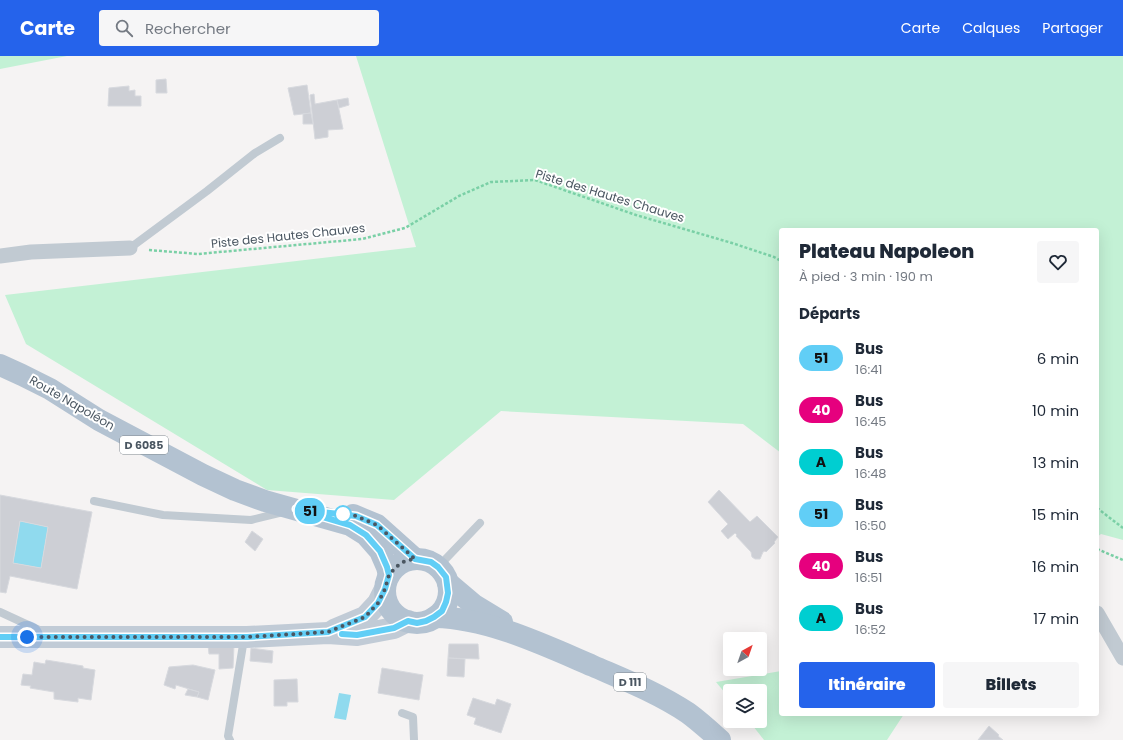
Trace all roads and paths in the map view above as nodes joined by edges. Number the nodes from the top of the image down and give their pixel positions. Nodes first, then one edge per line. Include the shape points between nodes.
1 (280, 138) dead end
2 (130, 248) junction
3 (0, 256) edge
4 (779, 260) edge
5 (0, 365) edge
6 (94, 501) dead end
7 (296, 509) junction
8 (1099, 510) edge
9 (480, 523) dead end
10 (1123, 528) edge
11 (1099, 550) edge
12 (415, 559) junction
13 (1123, 560) edge
14 (443, 575) junction
15 (387, 582) junction
16 (0, 612) edge
17 (1099, 616) edge
18 (434, 617) junction
19 (408, 621) junction
20 (328, 632) junction
21 (0, 637) edge
22 (54, 637) junction
23 (247, 637) junction
24 (530, 639) junction
25 (1123, 658) edge
26 (402, 713) dead end
27 (230, 740) edge
28 (414, 740) edge
29 (720, 740) edge

1 - 2 lane via 255,153
2 - 3 street via 31,252
2 - 4 path, Piste des Hautes Chauves via 198,254 362,239 405,228 459,196 491,182 535,180
5 - 7 main road, Route Napoléon / D 6085 via 50,389 99,420 202,476 265,501
6 - 7 lane via 163,515 251,520
7 - 12 main road, Route Napoléon / D 6085 via 356,516 377,525
7 - 15 main road, Route Napoléon / D 6085 via 350,525 366,535 380,551 387,567
8 - 10 path
9 - 14 lane
11 - 13 path
12 - 14 main road via 431,562
12 - 15 main road via 405,561 396,567
14 - 18 main road via 448,593 442,611
14 - 24 main road, D 111 via 474,605
15 - 19 main road via 386,598 391,609 400,618
15 - 20 main road via 378,603 365,617
16 - 22 lane
17 - 25 street
18 - 19 main road via 417,623
18 - 24 main road, D 111 via 466,620
19 - 20 main road via 394,628 357,635
20 - 23 main road
21 - 22 main road
22 - 23 main road
23 - 27 lane via 239,668 228,736
24 - 29 main road, D 111 via 646,690 688,713
26 - 28 lane via 413,717

